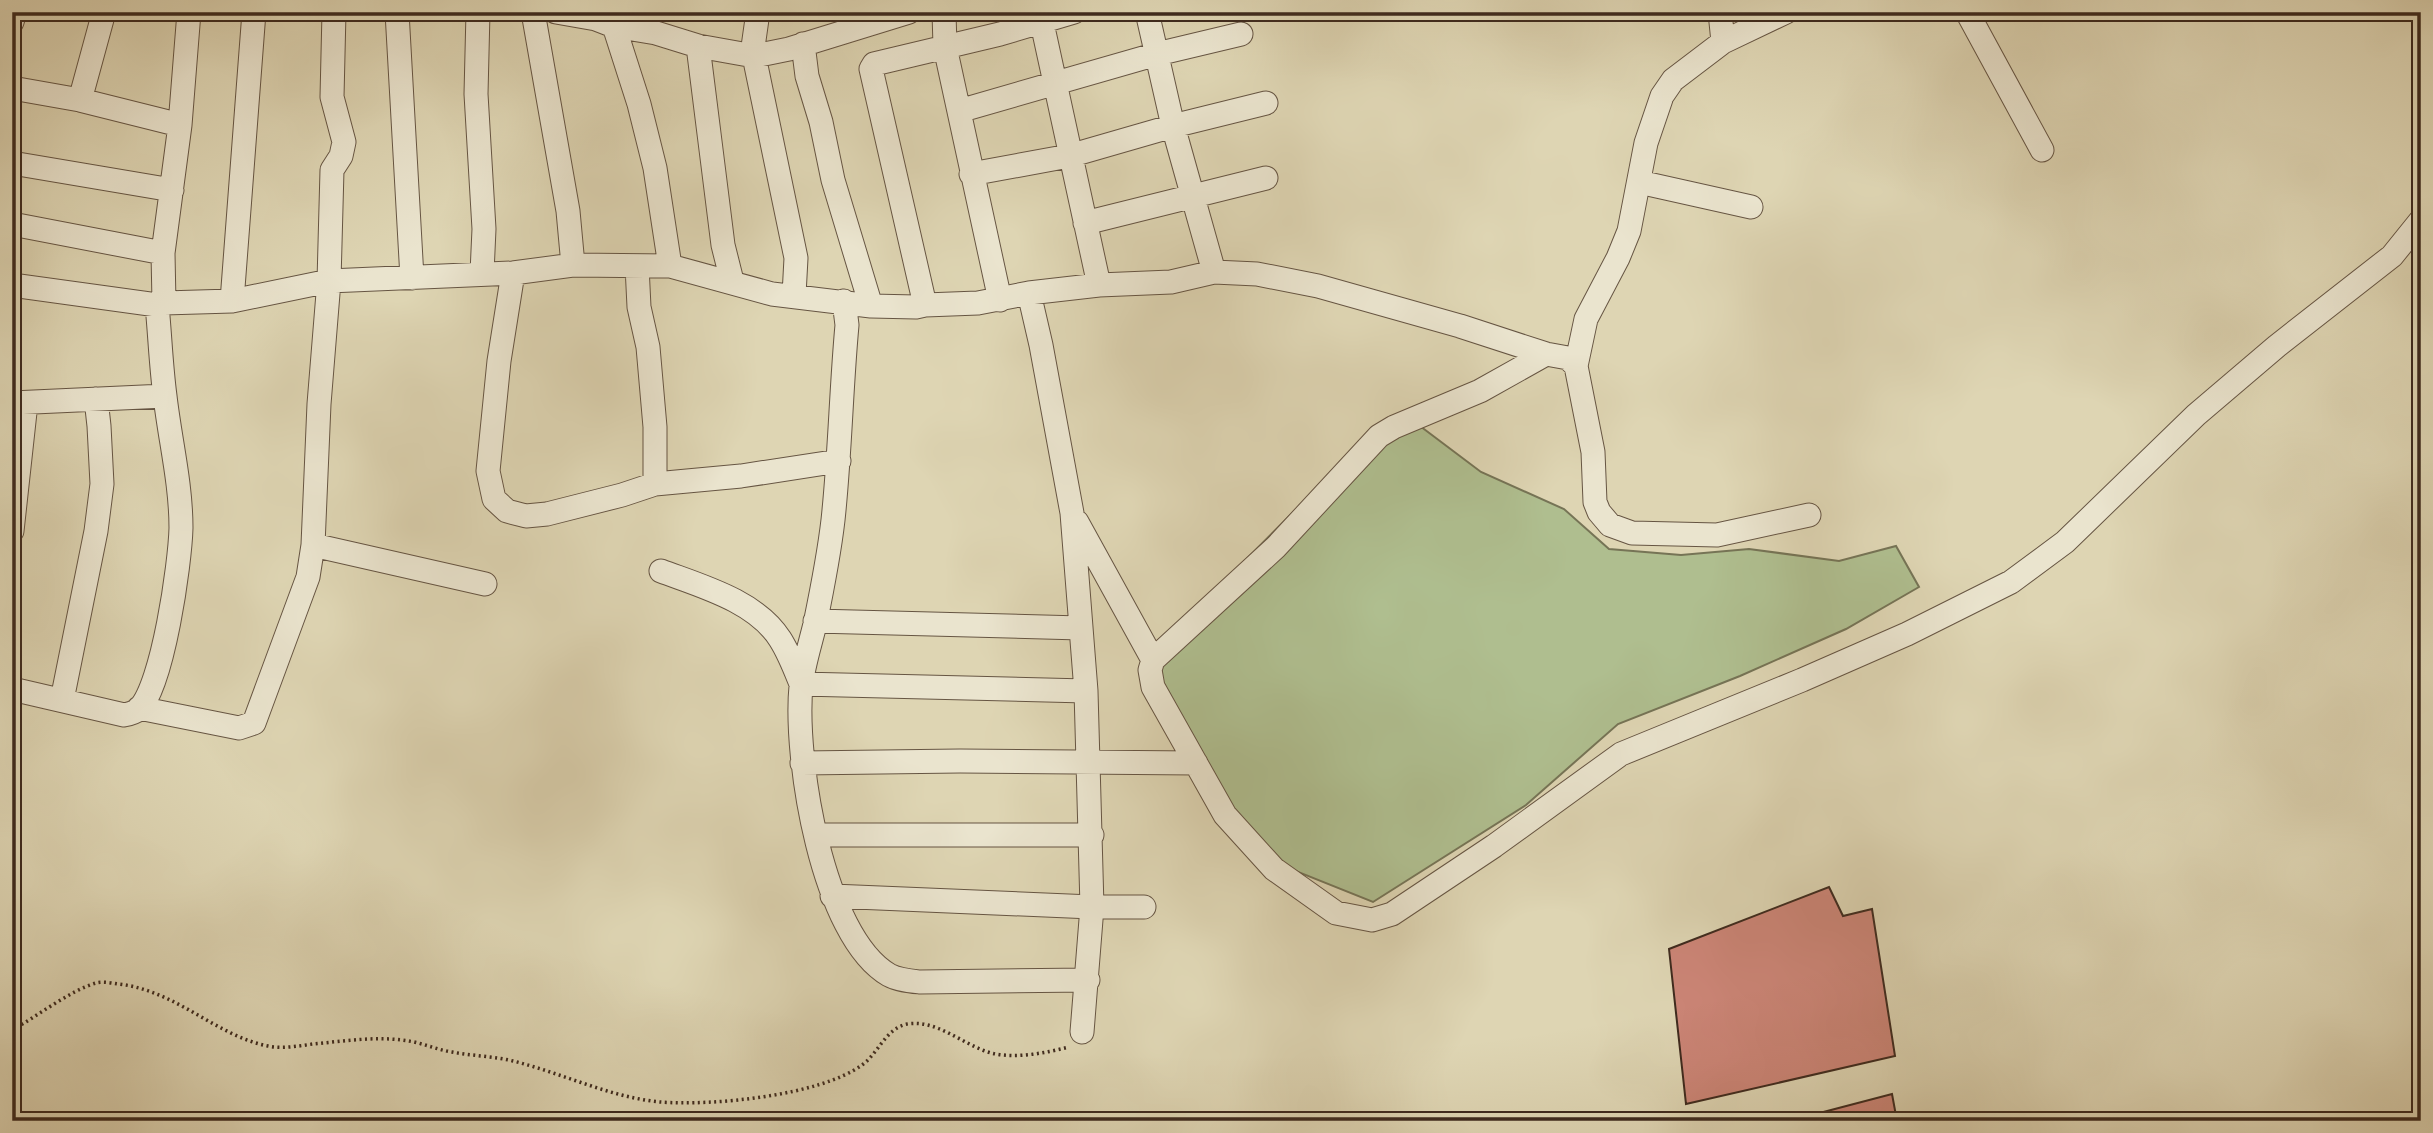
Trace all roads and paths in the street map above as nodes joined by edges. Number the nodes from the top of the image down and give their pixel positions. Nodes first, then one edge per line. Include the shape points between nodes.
1 (15, 12) edge
2 (104, 12) edge
3 (189, 12) edge
4 (254, 12) edge
5 (334, 12) edge
6 (397, 12) edge
7 (478, 12) edge
8 (533, 12) edge
9 (556, 12) edge
10 (758, 12) edge
11 (909, 12) edge
12 (944, 12) edge
13 (1074, 12) edge
14 (1147, 12) edge
15 (1720, 12) edge
16 (1786, 12) edge
17 (1967, 12) edge
18 (603, 19) edge
19 (12, 22) edge
20 (659, 23) edge
21 (1042, 23) junction
22 (1241, 34) dead end
23 (1723, 42) junction
24 (803, 44) junction
25 (698, 46) junction
26 (945, 47) junction
27 (1157, 54) junction
28 (753, 55) junction
29 (1054, 85) junction
30 (12, 88) edge
31 (80, 100) junction
32 (1266, 103) dead end
33 (959, 111) junction
34 (180, 125) junction
35 (1173, 126) junction
36 (2042, 150) dead end
37 (1069, 156) junction
38 (12, 163) edge
39 (971, 174) junction
40 (1266, 178) dead end
41 (1639, 182) junction
42 (172, 190) junction
43 (1193, 198) junction
44 (1751, 207) dead end
45 (2421, 220) edge
46 (1085, 223) junction
47 (12, 224) edge
48 (163, 253) junction
49 (573, 265) junction
50 (637, 266) junction
51 (670, 266) junction
52 (1214, 272) junction
53 (482, 273) junction
54 (513, 273) junction
55 (412, 278) junction
56 (329, 281) junction
57 (732, 281) junction
58 (12, 285) edge
59 (1099, 285) junction
60 (1029, 293) junction
61 (794, 295) junction
62 (1000, 300) junction
63 (232, 301) junction
64 (844, 301) junction
65 (161, 304) junction
66 (925, 305) junction
67 (871, 306) junction
68 (1546, 354) junction
69 (1576, 366) junction
70 (165, 396) junction
71 (96, 399) junction
72 (19, 403) edge
73 (839, 461) junction
74 (655, 484) junction
75 (1072, 513) junction
76 (1809, 515) dead end
77 (12, 531) edge
78 (313, 545) junction
79 (661, 571) dead end
80 (485, 584) dead end
81 (815, 621) junction
82 (1081, 628) junction
83 (1153, 660) junction
84 (801, 684) junction
85 (12, 689) edge
86 (1086, 691) junction
87 (62, 700) junction
88 (139, 708) junction
89 (1089, 762) junction
90 (802, 763) junction
91 (1196, 763) junction
92 (816, 835) junction
93 (1092, 835) junction
94 (832, 896) junction
95 (1144, 906) dead end
96 (1092, 907) junction
97 (1088, 980) junction
98 (12, 1030) edge
99 (1082, 1032) joint

1 - 19 street
2 - 31 street
3 - 34 street
4 - 63 street
5 - 56 street via 332,97 344,142 332,170
6 - 55 street
7 - 53 street
8 - 49 street
9 - 18 street
10 - 28 street
11 - 24 street
12 - 26 street
13 - 21 street
14 - 27 street
15 - 23 street
16 - 23 street
17 - 36 street
18 - 20 street
18 - 51 street via 639,104 655,168
20 - 25 street
21 - 26 street
21 - 29 street
22 - 27 street
23 - 41 street via 1673,79 1662,96
24 - 28 street
24 - 67 street via 832,180
25 - 28 street
25 - 57 street via 723,244
26 - 33 street
26 - 66 street via 874,64 871,69
27 - 29 street
27 - 35 street
28 - 61 street via 796,258
29 - 33 street
29 - 37 street
30 - 31 street
31 - 34 street
32 - 35 street
33 - 39 street
34 - 42 street
35 - 37 street
35 - 43 street
37 - 39 street
37 - 46 street
38 - 42 street
39 - 62 street
40 - 43 street
41 - 44 street
41 - 69 street via 1629,231 1586,319
42 - 48 street
43 - 46 street
43 - 52 street
45 - 91 street via 2392,256 2196,415 2065,542 2011,582 1907,634 1621,754 1392,914 1372,920 1336,914 1274,869 1225,815
46 - 59 street
47 - 48 street
48 - 65 street
49 - 50 street
49 - 54 street
50 - 51 street
50 - 74 street via 655,427
51 - 57 street
52 - 59 street via 1171,282
52 - 68 street via 1257,274 1318,286
53 - 54 street
53 - 55 street
54 - 74 street via 489,455 494,499 507,511 526,516
55 - 56 street
56 - 63 street
56 - 78 street via 318,404
57 - 61 street
58 - 65 street
59 - 60 street
60 - 62 street
60 - 75 street
61 - 64 street
62 - 66 street
63 - 65 street
64 - 67 street
64 - 73 street via 847,325
65 - 70 street
66 - 67 street
68 - 69 street via 1568,358
68 - 83 street via 1480,391 1379,436 1276,547
69 - 76 street via 1593,452 1595,502 1610,526 1632,533 1717,536
70 - 71 street
70 - 88 street via 181,531 163,649 153,684
71 - 72 street
71 - 87 street via 102,484
72 - 77 street
73 - 74 street via 741,477
73 - 81 street via 830,547
75 - 82 street
75 - 83 street
78 - 80 street
78 - 88 street via 308,578 254,723 239,728
79 - 84 street via 759,617 780,638
81 - 82 street
81 - 84 street
82 - 86 street
83 - 91 street via 1153,687
84 - 86 street
84 - 90 street
85 - 87 street
86 - 89 street
87 - 88 street via 118,715
89 - 90 street
89 - 91 street
89 - 93 street
90 - 92 street
92 - 93 street
92 - 94 street
93 - 96 street
94 - 96 street
94 - 97 street via 863,950 896,978 920,982
95 - 96 street
96 - 97 street
97 - 99 street
98 - 99 path via 95,983 115,983 162,996 270,1047 366,1039 412,1042 513,1061 630,1096 679,1103 754,1099 839,1077 873,1057 894,1030 905,1024 934,1027 984,1050 1007,1055 1068,1047

